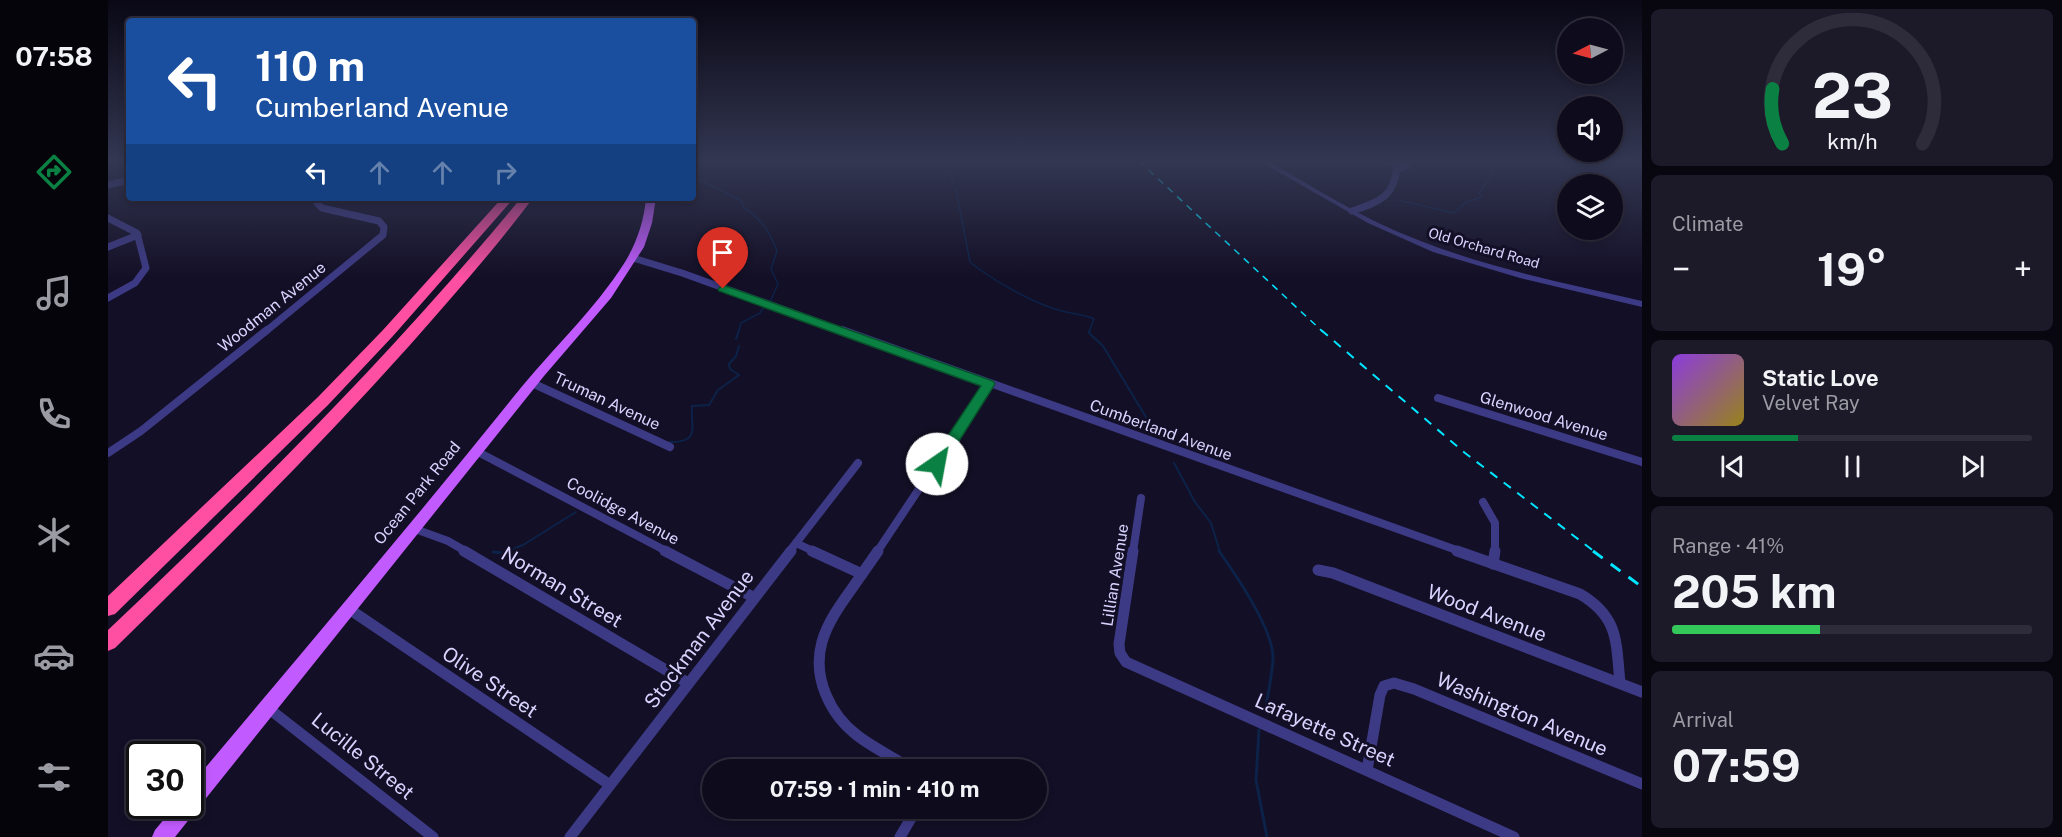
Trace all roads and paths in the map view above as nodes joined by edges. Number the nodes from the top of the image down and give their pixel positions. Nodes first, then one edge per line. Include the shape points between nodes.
1 (1333, 200) edge
2 (1378, 200) edge
3 (317, 201) edge
4 (505, 201) edge
5 (525, 201) edge
6 (650, 201) edge
7 (1352, 211) junction
8 (108, 218) edge
9 (138, 235) junction
10 (108, 247) edge
11 (633, 258) junction
12 (108, 298) edge
13 (1642, 304) edge
14 (532, 383) junction
15 (989, 384) junction
16 (1438, 398) dead end
17 (670, 447) dead end
18 (478, 452) junction
19 (108, 453) edge
20 (1642, 462) edge
21 (858, 463) dead end
22 (1141, 498) dead end
23 (1484, 502) dead end
24 (415, 529) junction
25 (796, 543) junction
26 (1493, 564) junction
27 (1318, 570) dead end
28 (862, 574) junction
29 (753, 597) junction
30 (108, 608) edge
31 (349, 609) junction
32 (108, 642) edge
33 (1121, 657) joint
34 (688, 683) junction
35 (1620, 683) junction
36 (1642, 692) edge
37 (268, 708) junction
38 (896, 759) edge
39 (1367, 770) junction
40 (1642, 784) edge
41 (610, 785) junction
42 (204, 786) edge
43 (178, 819) edge
44 (911, 819) edge
45 (165, 836) edge
46 (433, 837) edge
47 (570, 837) edge
48 (900, 837) edge
49 (1514, 837) edge

1 - 7 street, Old Orchard Road
2 - 7 street
3 - 19 street, Woodman Avenue via 322,208 379,221 384,229 381,238 141,431
4 - 30 highway via 323,401
5 - 32 highway via 458,283 356,394
6 - 11 main road, Ocean Park Road via 646,226
7 - 13 street, Old Orchard Road via 1455,256
8 - 9 street
9 - 10 street
9 - 12 street via 145,271 135,283
11 - 14 main road, Ocean Park Road
11 - 15 street, Cumberland Avenue
14 - 17 street, Truman Avenue
14 - 18 main road, Ocean Park Road
15 - 26 street, Cumberland Avenue
15 - 28 street
16 - 20 street, Glenwood Avenue
18 - 24 main road, Ocean Park Road
18 - 29 street, Coolidge Avenue
21 - 25 street, Stockman Avenue
22 - 33 street, Lillian Avenue via 1119,644
23 - 26 street via 1496,528
24 - 31 main road, Ocean Park Road
24 - 34 street, Norman Street via 448,541
25 - 28 street
25 - 29 street, Stockman Avenue
26 - 35 street, Cumberland Avenue via 1580,594 1602,608 1613,628
27 - 35 street, Wood Avenue
28 - 38 street via 822,641 820,664 825,693 837,716 851,730
29 - 34 street, Stockman Avenue
31 - 37 main road, Ocean Park Road
31 - 41 street, Olive Street
33 - 39 street, Lafayette Street via 1137,668
34 - 41 street, Stockman Avenue
35 - 36 street, Wood Avenue
37 - 42 main road, Ocean Park Road
37 - 46 street, Lucille Street
39 - 40 street, Washington Avenue via 1381,691 1394,683
39 - 49 street, Lafayette Street
41 - 47 street, Stockman Avenue
43 - 45 main road, Ocean Park Road
44 - 48 street

